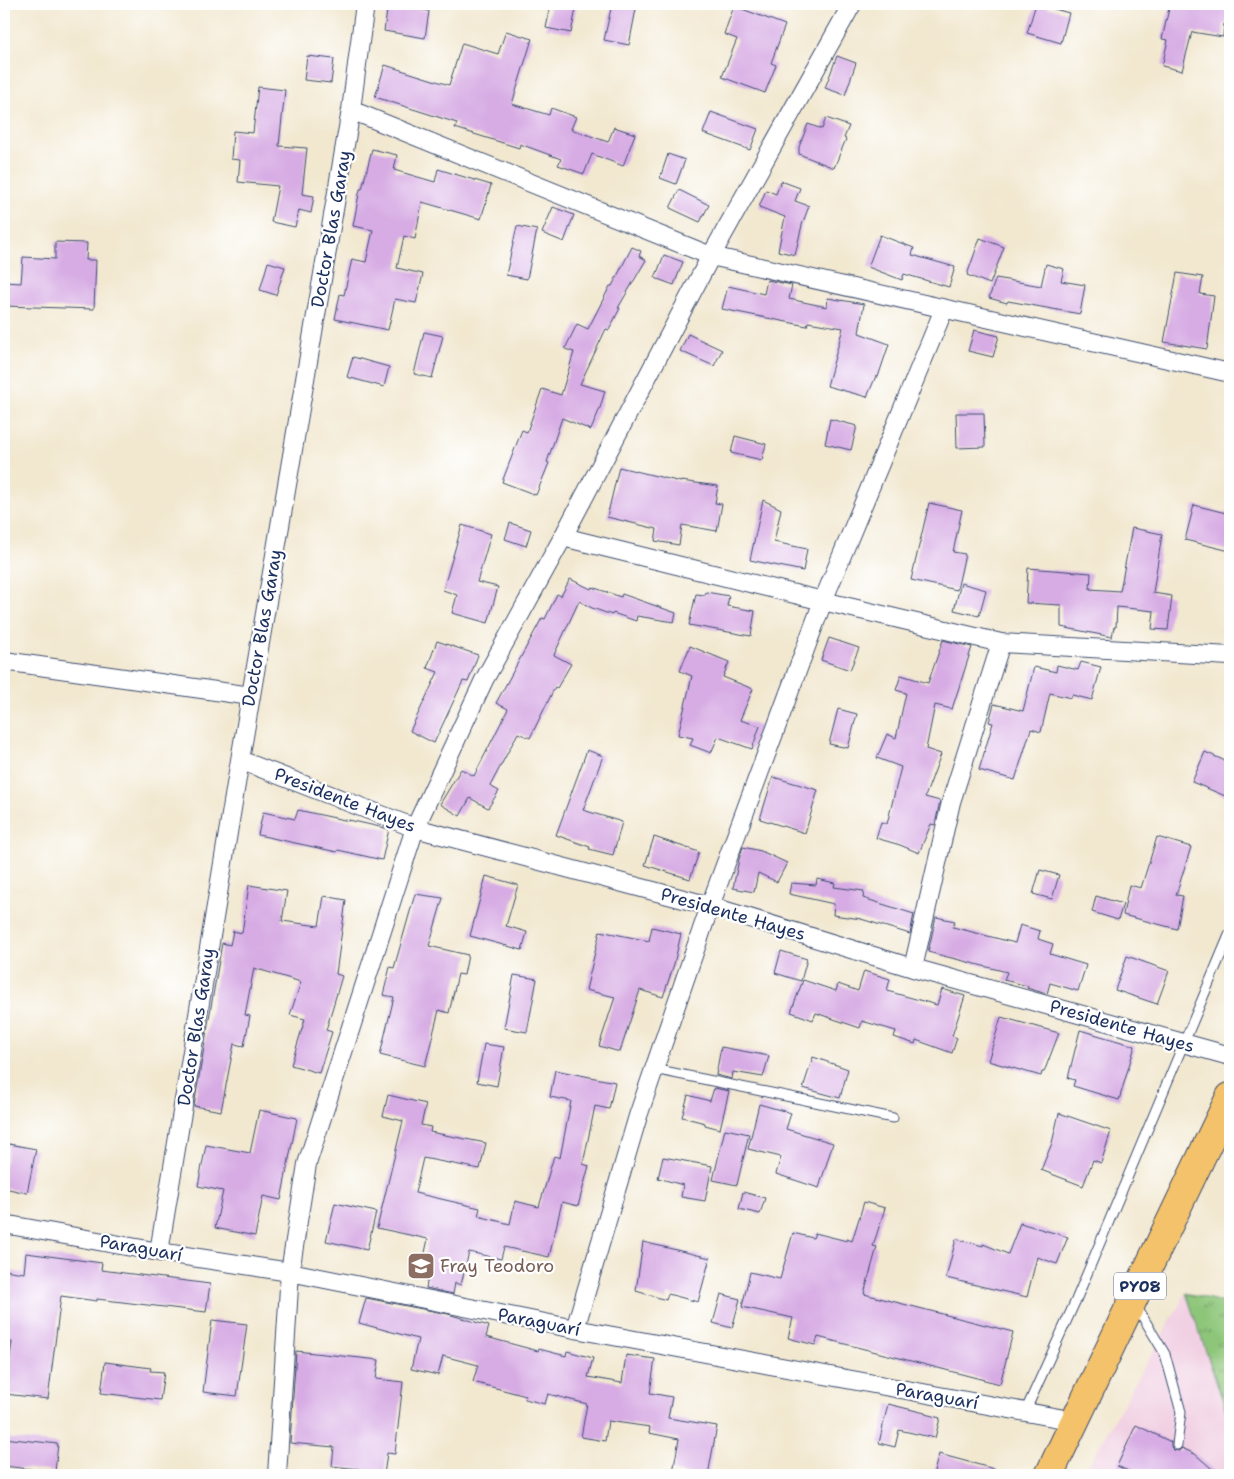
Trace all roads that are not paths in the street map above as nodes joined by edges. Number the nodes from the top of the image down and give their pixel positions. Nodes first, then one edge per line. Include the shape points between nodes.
1 (365, 4) edge
2 (852, 4) edge
3 (351, 110) junction
4 (711, 256) junction
5 (944, 309) junction
6 (1230, 373) edge
7 (563, 537) junction
8 (823, 601) junction
9 (1001, 643) junction
10 (1230, 656) edge
11 (4, 662) edge
12 (251, 696) junction
13 (240, 760) junction
14 (415, 828) junction
15 (710, 906) junction
16 (1230, 933) edge
17 (913, 968) junction
18 (1184, 1044) junction
19 (1230, 1056) edge
20 (654, 1069) junction
21 (1230, 1097) edge
22 (893, 1118) dead end
23 (4, 1224) edge
24 (159, 1252) junction
25 (290, 1272) junction
26 (1133, 1300) junction
27 (575, 1329) junction
28 (1025, 1412) junction
29 (1075, 1421) junction
30 (1177, 1445) dead end
31 (277, 1475) edge
32 (1049, 1475) edge

1 - 3 street, Doctor Blas Garay
2 - 4 street
3 - 4 street
3 - 12 street, Doctor Blas Garay
4 - 5 street
4 - 7 street
5 - 6 street
5 - 8 street
7 - 8 street
7 - 14 street via 484,680
8 - 9 street
8 - 15 street
9 - 10 street
9 - 17 street via 951,802
11 - 12 street
12 - 13 street, Doctor Blas Garay
13 - 14 street, Presidente Hayes
13 - 24 street, Doctor Blas Garay
14 - 15 street, Presidente Hayes
14 - 25 street via 307,1164
15 - 17 street, Presidente Hayes
15 - 20 street
16 - 18 lane
17 - 18 street, Presidente Hayes
18 - 19 street, Presidente Hayes
18 - 28 lane
20 - 22 lane
20 - 27 street
21 - 26 highway, PY08
23 - 24 street, Paraguarí
24 - 25 street, Paraguarí
25 - 27 street, Paraguarí
25 - 31 street
26 - 29 highway, PY08
26 - 30 lane via 1165,1354 1181,1412
27 - 28 street, Paraguarí
28 - 29 street, Paraguarí
29 - 32 highway, PY08

